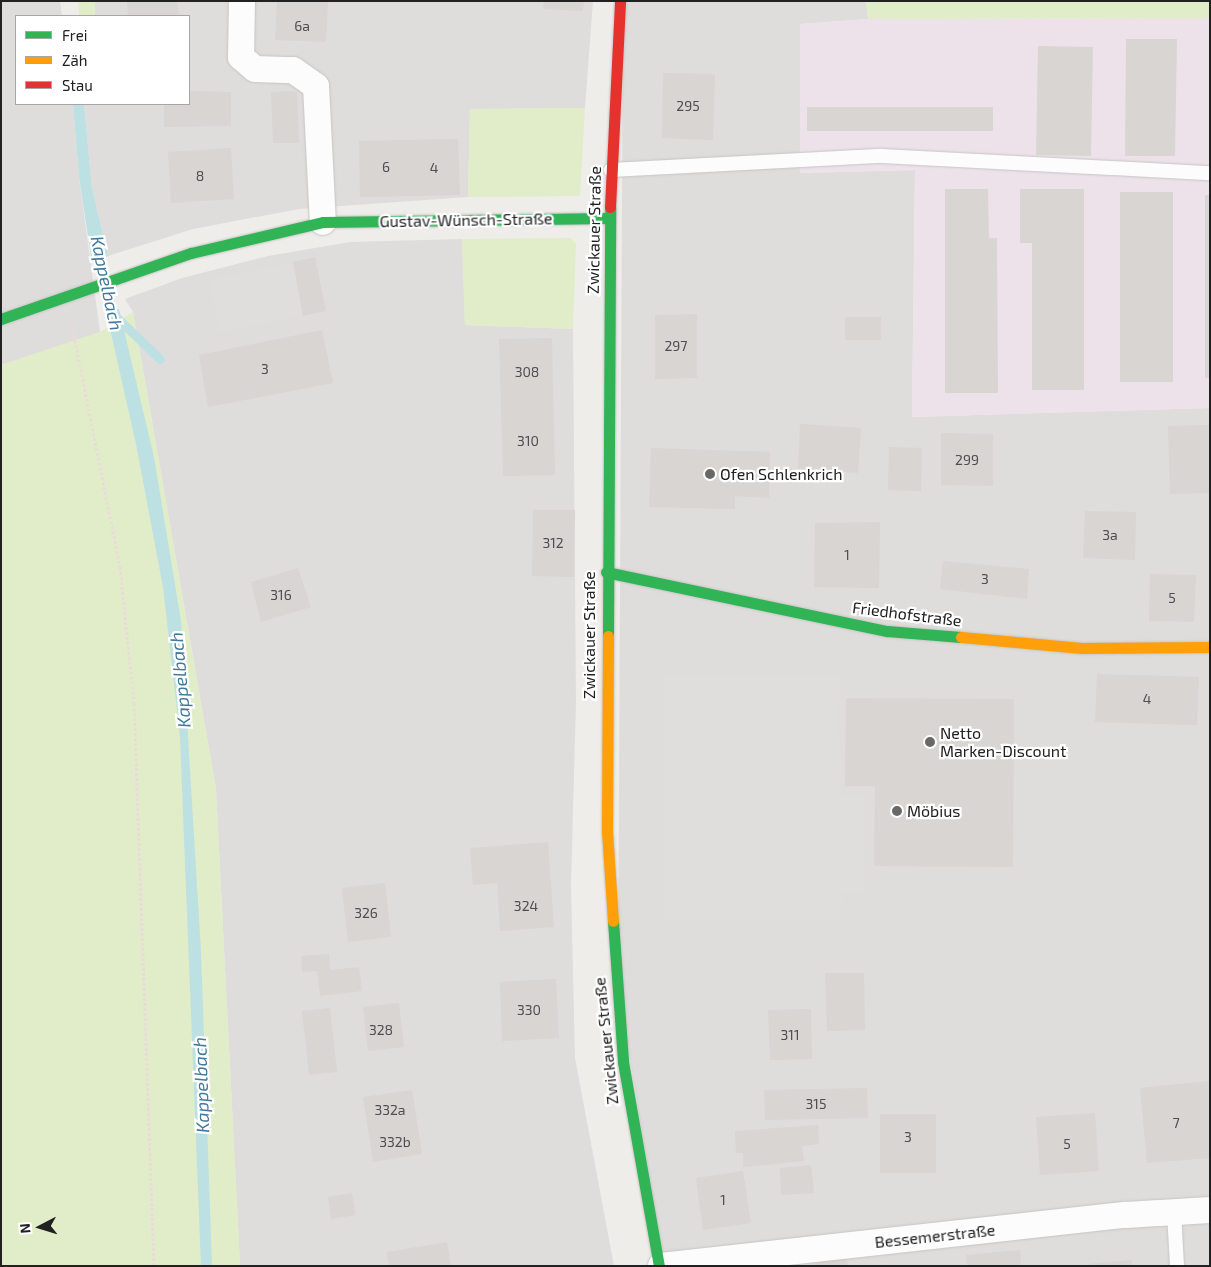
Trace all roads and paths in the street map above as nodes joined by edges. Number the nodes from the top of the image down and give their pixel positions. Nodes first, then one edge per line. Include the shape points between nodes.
1 (242, 1) edge
2 (620, 1) edge
3 (611, 170) junction
4 (1210, 173) edge
5 (609, 218) junction
6 (323, 222) junction
7 (67, 297) junction
8 (1, 319) edge
9 (606, 572) junction
10 (1210, 647) edge
11 (1210, 1210) edge
12 (1174, 1212) junction
13 (154, 1266) edge
14 (660, 1266) edge
15 (1178, 1266) edge

1 - 6 street via 241,57 255,69 293,70 316,86
2 - 3 main road, Zwickauer Straße
3 - 4 lane via 882,156
3 - 5 main road, Zwickauer Straße
5 - 6 main road, Gustav-Wünsch-Straße
5 - 9 main road, Zwickauer Straße
6 - 7 main road, Gustav-Wünsch-Straße via 143,268
7 - 8 main road, Gustav-Wünsch-Straße
7 - 13 path via 120,567 134,703
9 - 10 main road, Friedhofstraße via 887,631 1082,648
9 - 14 main road, Zwickauer Straße via 607,831 615,983 626,1090
11 - 12 street, Bessemerstraße
12 - 14 street, Bessemerstraße
12 - 15 lane

